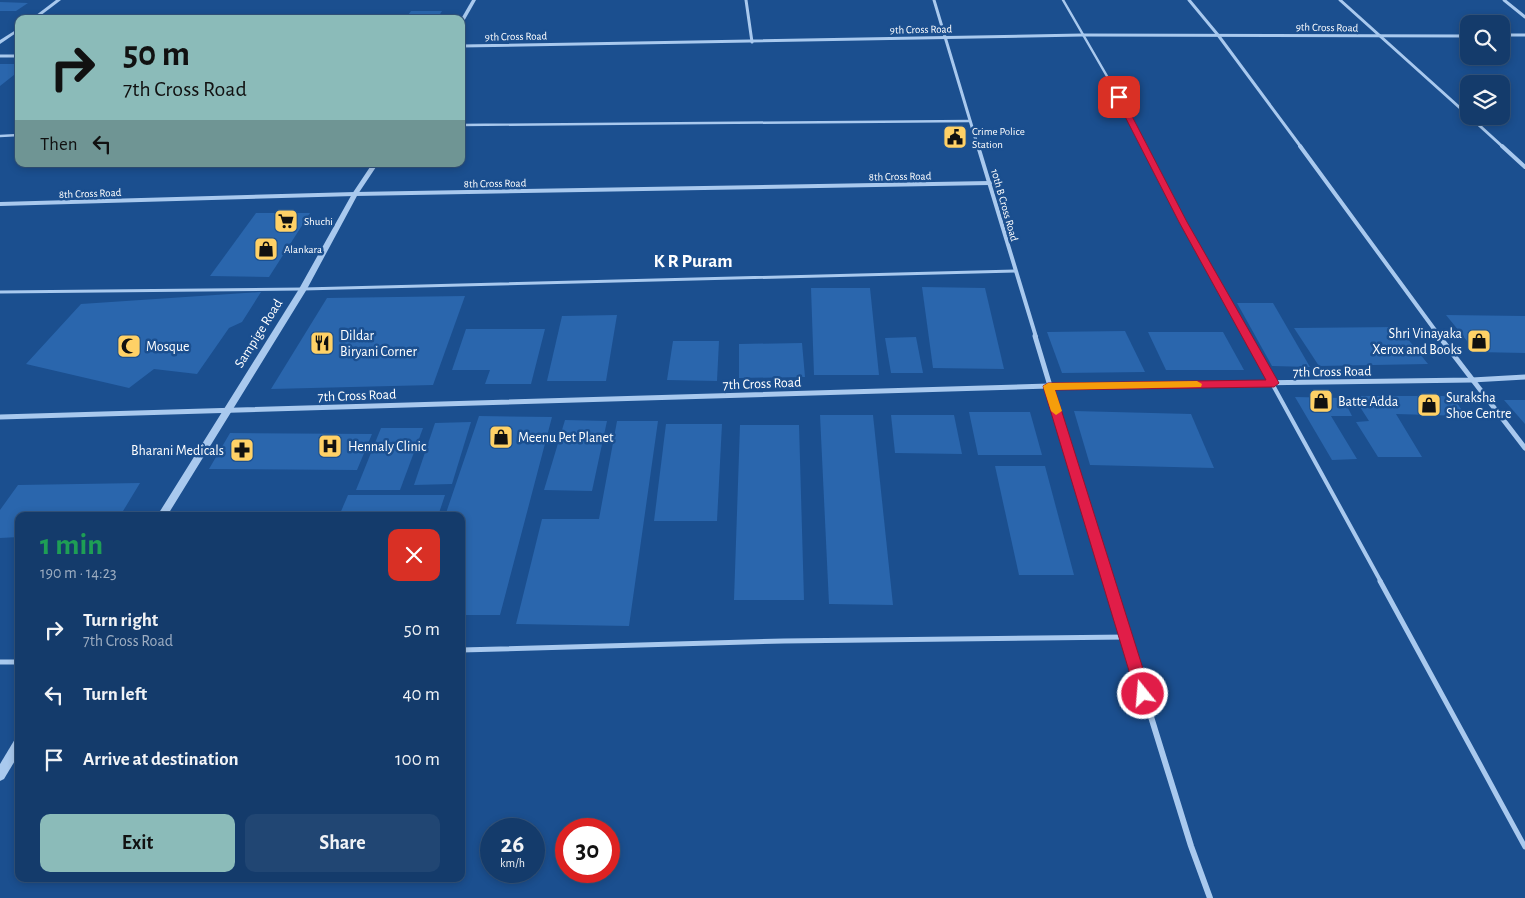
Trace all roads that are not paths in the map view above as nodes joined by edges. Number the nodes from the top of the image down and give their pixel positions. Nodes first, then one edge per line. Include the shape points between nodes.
1 (59, 0) edge
2 (474, 0) edge
3 (746, 0) edge
4 (934, 0) edge
5 (1063, 0) edge
6 (1189, 0) edge
7 (1340, 0) edge
8 (1504, 0) edge
9 (38, 15) edge
10 (465, 16) edge
11 (1525, 17) edge
12 (15, 32) edge
13 (1082, 35) junction
14 (1218, 35) junction
15 (1510, 35) edge
16 (1525, 35) edge
17 (1460, 36) edge
18 (1382, 37) junction
19 (945, 38) junction
20 (0, 42) edge
21 (752, 42) junction
22 (465, 46) edge
23 (0, 56) edge
24 (15, 56) edge
25 (1460, 108) edge
26 (970, 121) junction
27 (465, 125) edge
28 (1479, 125) edge
29 (15, 135) edge
30 (0, 136) edge
31 (373, 167) edge
32 (1525, 167) edge
33 (990, 183) junction
34 (356, 194) junction
35 (0, 204) edge
36 (1015, 270) junction
37 (303, 289) junction
38 (0, 292) edge
39 (1525, 377) edge
40 (1472, 380) junction
41 (1274, 383) junction
42 (1048, 386) junction
43 (228, 410) junction
44 (0, 417) edge
45 (1525, 448) edge
46 (164, 512) edge
47 (1126, 637) junction
48 (465, 650) edge
49 (0, 662) edge
50 (15, 662) edge
51 (15, 750) edge
52 (0, 775) edge
53 (1525, 848) edge
54 (1210, 898) edge

1 - 9 street
2 - 10 street
3 - 21 street
4 - 19 street, 10th B Cross Road
5 - 13 lane
6 - 14 street
7 - 18 street
8 - 11 street
12 - 20 street
13 - 14 street, 9th Cross Road
13 - 19 street, 9th Cross Road
13 - 41 lane
14 - 18 street, 9th Cross Road
14 - 40 street
15 - 16 street
17 - 18 street, 9th Cross Road
18 - 25 street
19 - 21 street, 9th Cross Road
19 - 26 street, 10th B Cross Road
21 - 22 street, 9th Cross Road
23 - 24 street
26 - 27 lane
26 - 33 street, 10th B Cross Road
28 - 32 street
29 - 30 lane
31 - 34 street, Sampige Road
33 - 34 street, 8th Cross Road
33 - 36 street, 10th B Cross Road
34 - 35 street, 8th Cross Road
34 - 37 street, Sampige Road
36 - 37 lane
36 - 42 street, 10th B Cross Road
37 - 38 lane
37 - 43 street, Sampige Road
39 - 40 street, 7th Cross Road
40 - 41 street, 7th Cross Road
40 - 45 street
41 - 42 street, 7th Cross Road
41 - 53 lane
42 - 43 street, 7th Cross Road
42 - 47 street, 10th B Cross Road
43 - 44 street, 7th Cross Road
43 - 46 street, Sampige Road
47 - 48 lane via 784,641
47 - 54 street, 10th B Cross Road
49 - 50 lane
51 - 52 street

